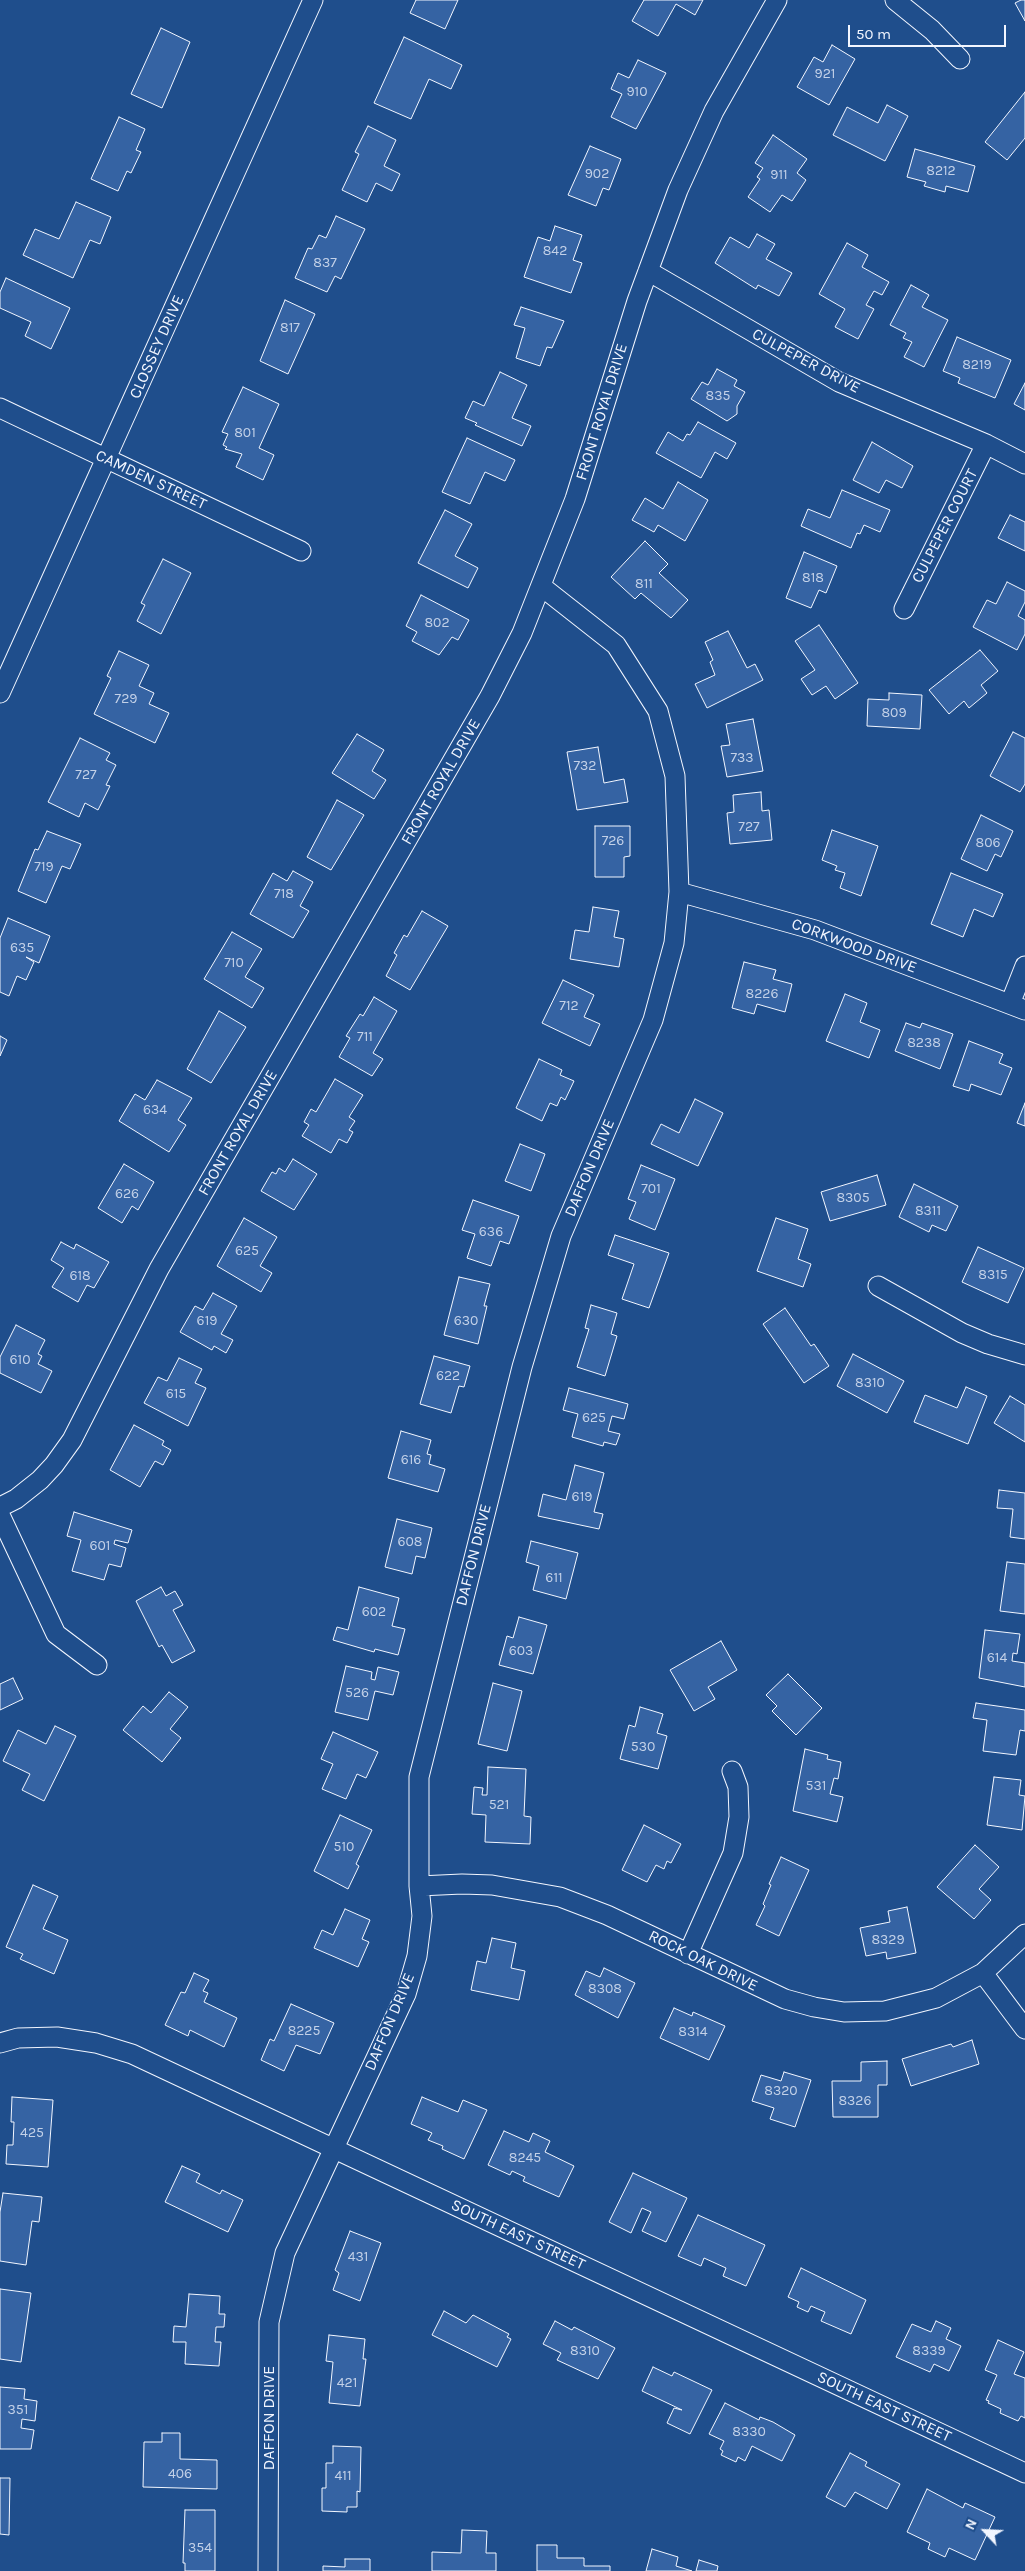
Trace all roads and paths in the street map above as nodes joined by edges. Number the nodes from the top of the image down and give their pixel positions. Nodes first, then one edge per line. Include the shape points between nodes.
1 (313, 0) edge
2 (777, 0) edge
3 (895, 0) edge
4 (960, 59) dead end
5 (648, 271) junction
6 (0, 408) edge
7 (986, 444) junction
8 (106, 458) junction
9 (1025, 464) edge
10 (301, 551) dead end
11 (541, 586) junction
12 (904, 608) dead end
13 (0, 693) edge
14 (679, 892) junction
15 (1025, 966) edge
16 (1017, 1007) edge
17 (878, 1286) dead end
18 (1025, 1355) edge
19 (0, 1507) edge
20 (0, 1515) edge
21 (97, 1665) dead end
22 (732, 1770) dead end
23 (419, 1886) junction
24 (1025, 1934) edge
25 (688, 1954) junction
26 (983, 1973) junction
27 (1025, 2029) edge
28 (0, 2043) edge
29 (334, 2148) junction
30 (1025, 2473) edge
31 (268, 2571) edge

1 - 8 street, CLOSSEY DRIVE
2 - 5 street, FRONT ROYAL DRIVE via 736,68 693,154
3 - 4 street via 932,30
5 - 7 street, CULPEPER DRIVE via 839,382
5 - 11 street, FRONT ROYAL DRIVE via 575,499
6 - 8 street, CAMDEN STREET
7 - 9 street, CULPEPER DRIVE
7 - 12 street, CULPEPER COURT
8 - 10 street, CAMDEN STREET
8 - 13 street, CLOSSEY DRIVE
11 - 14 street, DAFFON DRIVE via 616,645 658,711 675,776
11 - 19 street, FRONT ROYAL DRIVE via 490,696 159,1269 72,1440 40,1480
14 - 16 street, CORKWOOD DRIVE via 830,935
14 - 23 street, DAFFON DRIVE via 674,942 652,1020 562,1236 522,1367 419,1777
15 - 16 street
17 - 18 street via 962,1333
20 - 21 street via 56,1634
22 - 25 street via 738,1787 740,1817 733,1853
23 - 25 street, ROCK OAK DRIVE via 482,1885 550,1895 607,1915
23 - 29 street, DAFFON DRIVE via 421,1926 417,1956 406,1994
24 - 26 street, ROCK OAK DRIVE
25 - 26 street, ROCK OAK DRIVE via 785,1999 844,2012 884,2011 922,2003
26 - 27 street
28 - 29 street, SOUTH EAST STREET via 18,2038 57,2037 96,2043 132,2054
29 - 30 street, SOUTH EAST STREET
29 - 31 street, DAFFON DRIVE via 285,2253 270,2322

